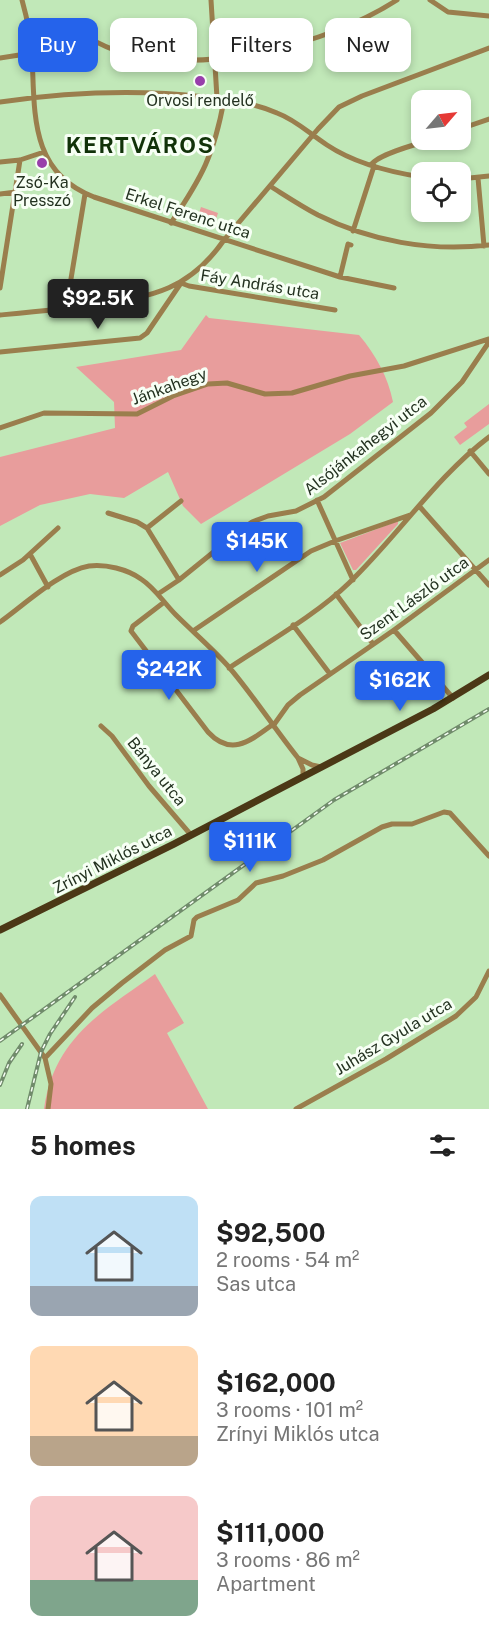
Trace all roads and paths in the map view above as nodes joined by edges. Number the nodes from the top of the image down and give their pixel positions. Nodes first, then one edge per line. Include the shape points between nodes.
1 (22, 0) edge
2 (211, 0) edge
3 (397, 0) edge
4 (430, 0) edge
5 (489, 16) edge
6 (26, 18) edge
7 (212, 18) edge
8 (313, 39) edge
9 (98, 43) edge
10 (489, 48) edge
11 (18, 55) edge
12 (0, 58) edge
13 (209, 58) edge
14 (32, 72) edge
15 (216, 72) edge
16 (33, 97) junction
17 (217, 99) junction
18 (224, 100) junction
19 (0, 102) edge
20 (489, 119) edge
21 (471, 125) edge
22 (313, 135) junction
23 (411, 147) edge
24 (44, 152) junction
25 (20, 160) junction
26 (0, 162) edge
27 (373, 165) junction
28 (411, 174) edge
29 (489, 177) edge
30 (471, 178) edge
31 (478, 178) junction
32 (270, 186) junction
33 (16, 192) junction
34 (0, 194) edge
35 (85, 194) junction
36 (171, 223) junction
37 (354, 231) junction
38 (224, 240) junction
39 (351, 245) dead end
40 (486, 246) edge
41 (340, 278) junction
42 (181, 282) junction
43 (0, 288) edge
44 (394, 288) dead end
45 (66, 309) junction
46 (335, 310) dead end
47 (0, 315) edge
48 (488, 340) edge
49 (0, 352) edge
50 (0, 428) edge
51 (489, 437) edge
52 (470, 451) junction
53 (489, 474) edge
54 (181, 501) dead end
55 (317, 501) junction
56 (420, 507) junction
57 (108, 513) dead end
58 (411, 515) junction
59 (58, 528) dead end
60 (147, 528) junction
61 (335, 541) junction
62 (30, 554) junction
63 (489, 560) edge
64 (476, 569) junction
65 (0, 575) edge
66 (353, 579) junction
67 (179, 580) junction
68 (489, 585) edge
69 (48, 587) junction
70 (158, 594) junction
71 (336, 594) junction
72 (163, 603) junction
73 (0, 622) edge
74 (293, 625) junction
75 (394, 630) junction
76 (193, 631) junction
77 (373, 644) junction
78 (230, 668) junction
79 (330, 674) junction
80 (489, 675) edge
81 (453, 698) junction
82 (101, 726) dead end
83 (272, 726) junction
84 (297, 758) junction
85 (321, 767) junction
86 (303, 777) junction
87 (191, 835) junction
88 (489, 856) edge
89 (0, 930) edge
90 (489, 971) edge
91 (0, 995) edge
92 (45, 1058) junction
93 (48, 1109) edge
94 (296, 1109) edge

1 - 6 street, Erkel Ferenc utca
2 - 7 street
3 - 8 street via 365,19
4 - 5 street via 448,12
9 - 13 street via 123,53 170,59
10 - 22 street via 350,101
11 - 12 street
14 - 16 street, Erkel Ferenc utca
15 - 17 street
16 - 17 street via 115,91
16 - 19 street
16 - 24 street, Erkel Ferenc utca via 36,130
17 - 18 street
18 - 22 street via 277,113
18 - 36 street via 208,161
20 - 21 street
22 - 27 street via 337,151
22 - 32 street
23 - 27 street via 373,161
24 - 25 street
24 - 35 street, Erkel Ferenc utca via 58,175
25 - 26 street
25 - 33 street
27 - 28 street
27 - 37 street
29 - 31 street
30 - 31 street
31 - 40 street
32 - 37 street
32 - 38 street
33 - 34 street
33 - 43 street
35 - 36 street, Erkel Ferenc utca
35 - 45 street
36 - 38 street, Erkel Ferenc utca
37 - 40 street via 423,246
38 - 41 street, Erkel Ferenc utca
38 - 42 street via 212,256
39 - 41 street via 348,244
41 - 44 street, Erkel Ferenc utca
42 - 45 street via 148,296
42 - 46 street, Fáy András utca
42 - 49 street via 140,338
45 - 47 street
48 - 50 street, Jánkahegy via 292,393 265,394 227,383 208,384 137,414 44,413
48 - 55 street, Alsójánkahegyi utca via 462,382 431,413
51 - 52 street
52 - 53 street
52 - 56 street
54 - 60 street
55 - 61 street
55 - 67 street, Alsójánkahegyi utca via 296,511 252,522
56 - 58 street
56 - 64 street
57 - 60 street
58 - 61 street
58 - 66 street
59 - 62 street
60 - 67 street
61 - 66 street
61 - 76 street via 304,555
62 - 65 street
62 - 69 street
63 - 64 street, Szent László utca
64 - 68 street
64 - 75 street, Szent László utca
66 - 71 street
67 - 70 street, Alsójánkahegyi utca
69 - 70 street via 79,569 104,566 138,577
69 - 73 street
70 - 72 street
71 - 74 street
71 - 77 street
72 - 76 street
72 - 83 street via 131,631 208,732 223,744 236,745
74 - 78 street
74 - 79 street
75 - 77 street, Szent László utca
75 - 81 street
76 - 78 street
77 - 79 street, Szent László utca
78 - 83 street
79 - 83 street, Szent László utca via 291,702
80 - 81 main road, Zrínyi Miklós utca
81 - 85 main road, Zrínyi Miklós utca
82 - 87 street, Bánya utca
83 - 84 street
84 - 85 street
84 - 86 street
85 - 86 main road, Zrínyi Miklós utca
86 - 87 main road, Zrínyi Miklós utca
87 - 89 main road, Zrínyi Miklós utca
88 - 92 street via 450,813 444,812 416,823 382,826 316,863 256,883 238,900 196,916 191,936 165,950 92,1008
90 - 94 street, Juhász Gyula utca via 483,990 443,1025
91 - 92 street
92 - 93 street via 51,1078

